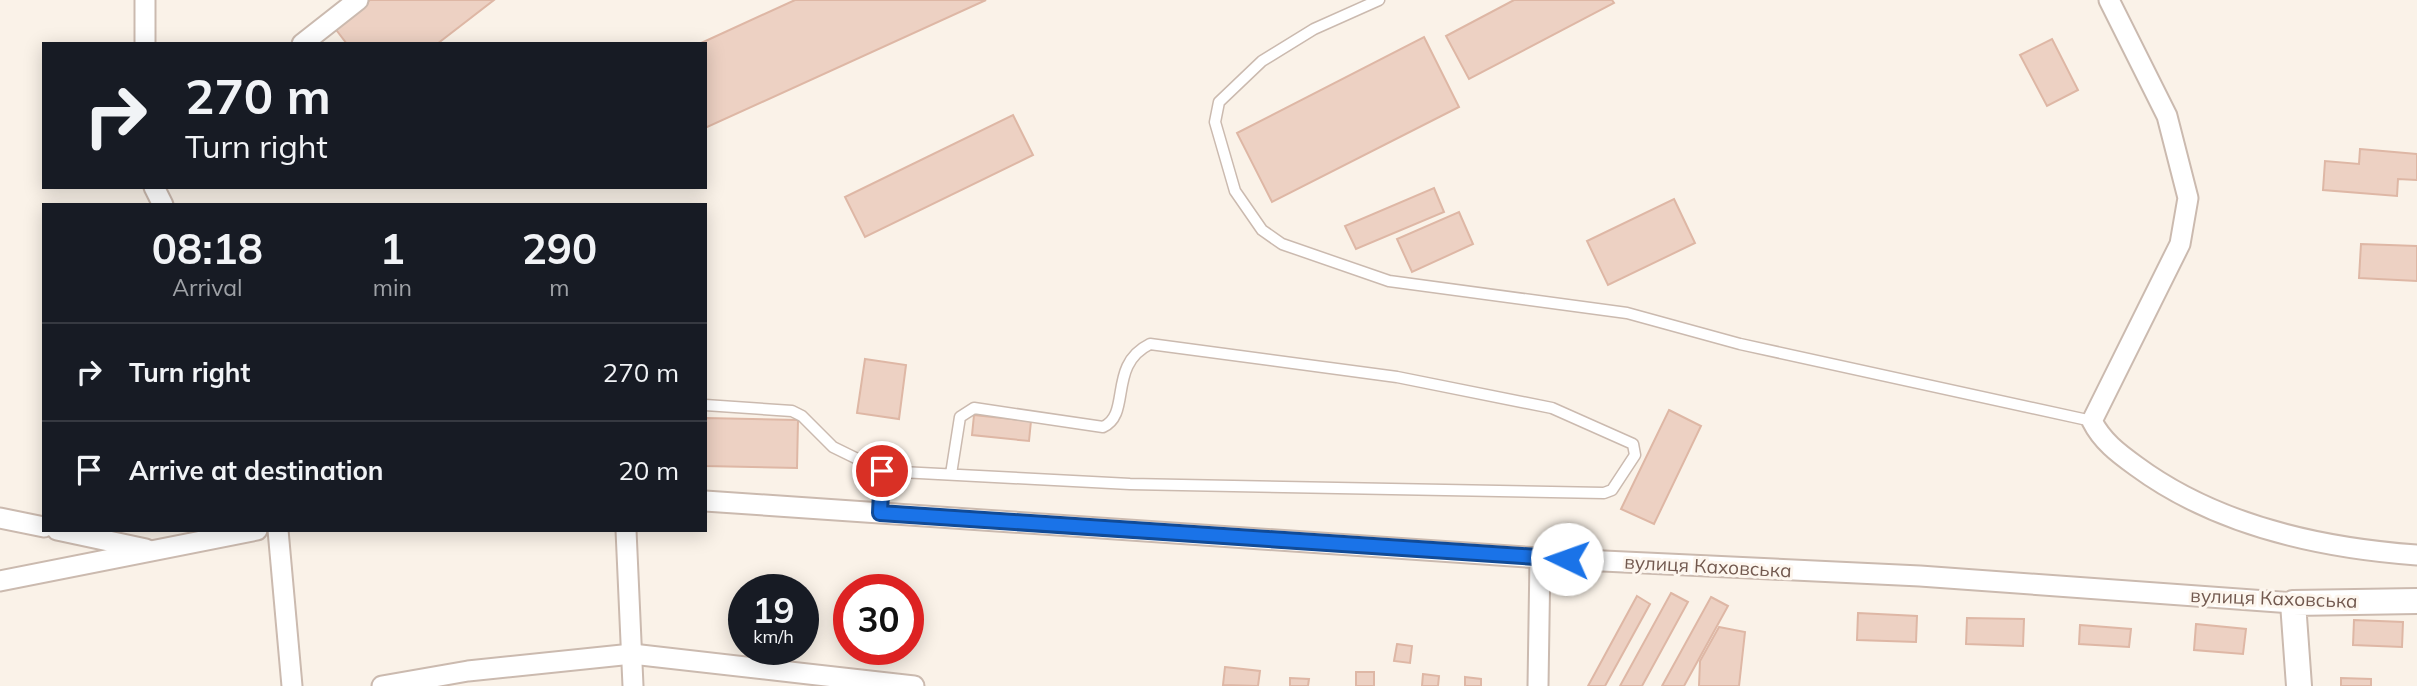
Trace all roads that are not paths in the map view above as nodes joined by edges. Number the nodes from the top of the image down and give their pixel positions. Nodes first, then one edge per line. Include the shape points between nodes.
1 (145, 0) edge
2 (358, 0) edge
3 (1379, 0) edge
4 (2109, 0) edge
5 (145, 42) edge
6 (305, 42) edge
7 (707, 405) edge
8 (2092, 421) junction
9 (882, 471) junction
10 (951, 474) junction
11 (707, 501) edge
12 (880, 513) junction
13 (0, 518) edge
14 (42, 527) edge
15 (66, 532) edge
16 (248, 532) edge
17 (278, 532) edge
18 (626, 532) edge
19 (158, 552) junction
20 (2417, 555) edge
21 (1540, 558) junction
22 (0, 581) edge
23 (2417, 601) edge
24 (2294, 603) junction
25 (632, 654) junction
26 (292, 686) edge
27 (382, 686) edge
28 (633, 686) edge
29 (914, 686) edge
30 (1538, 686) edge
31 (2299, 686) edge

1 - 5 street
2 - 6 street
3 - 8 lane via 1272,54 1219,102 1215,122 1235,191 1262,230 1282,244 1389,281 1627,313 1740,344
4 - 8 street via 2168,116 2188,198 2180,244
7 - 9 lane via 792,411 833,447
8 - 20 street via 2100,437 2165,488 2247,524 2308,540
9 - 10 lane
9 - 12 lane
10 - 10 lane via 964,412 974,408 1103,427 1116,415 1125,367 1132,355 1150,344 1397,377 1552,408 1633,444 1635,450 1612,490 1604,493 1130,484
11 - 12 street, вулиця Каховська
12 - 21 street, вулиця Каховська
13 - 14 street
15 - 19 street
16 - 19 street
17 - 26 street
18 - 25 street
19 - 22 street
21 - 24 street, вулиця Каховська via 1920,576
21 - 30 street
23 - 24 street, вулиця Каховська
24 - 31 street
25 - 27 street via 468,671
25 - 28 street
25 - 29 street

